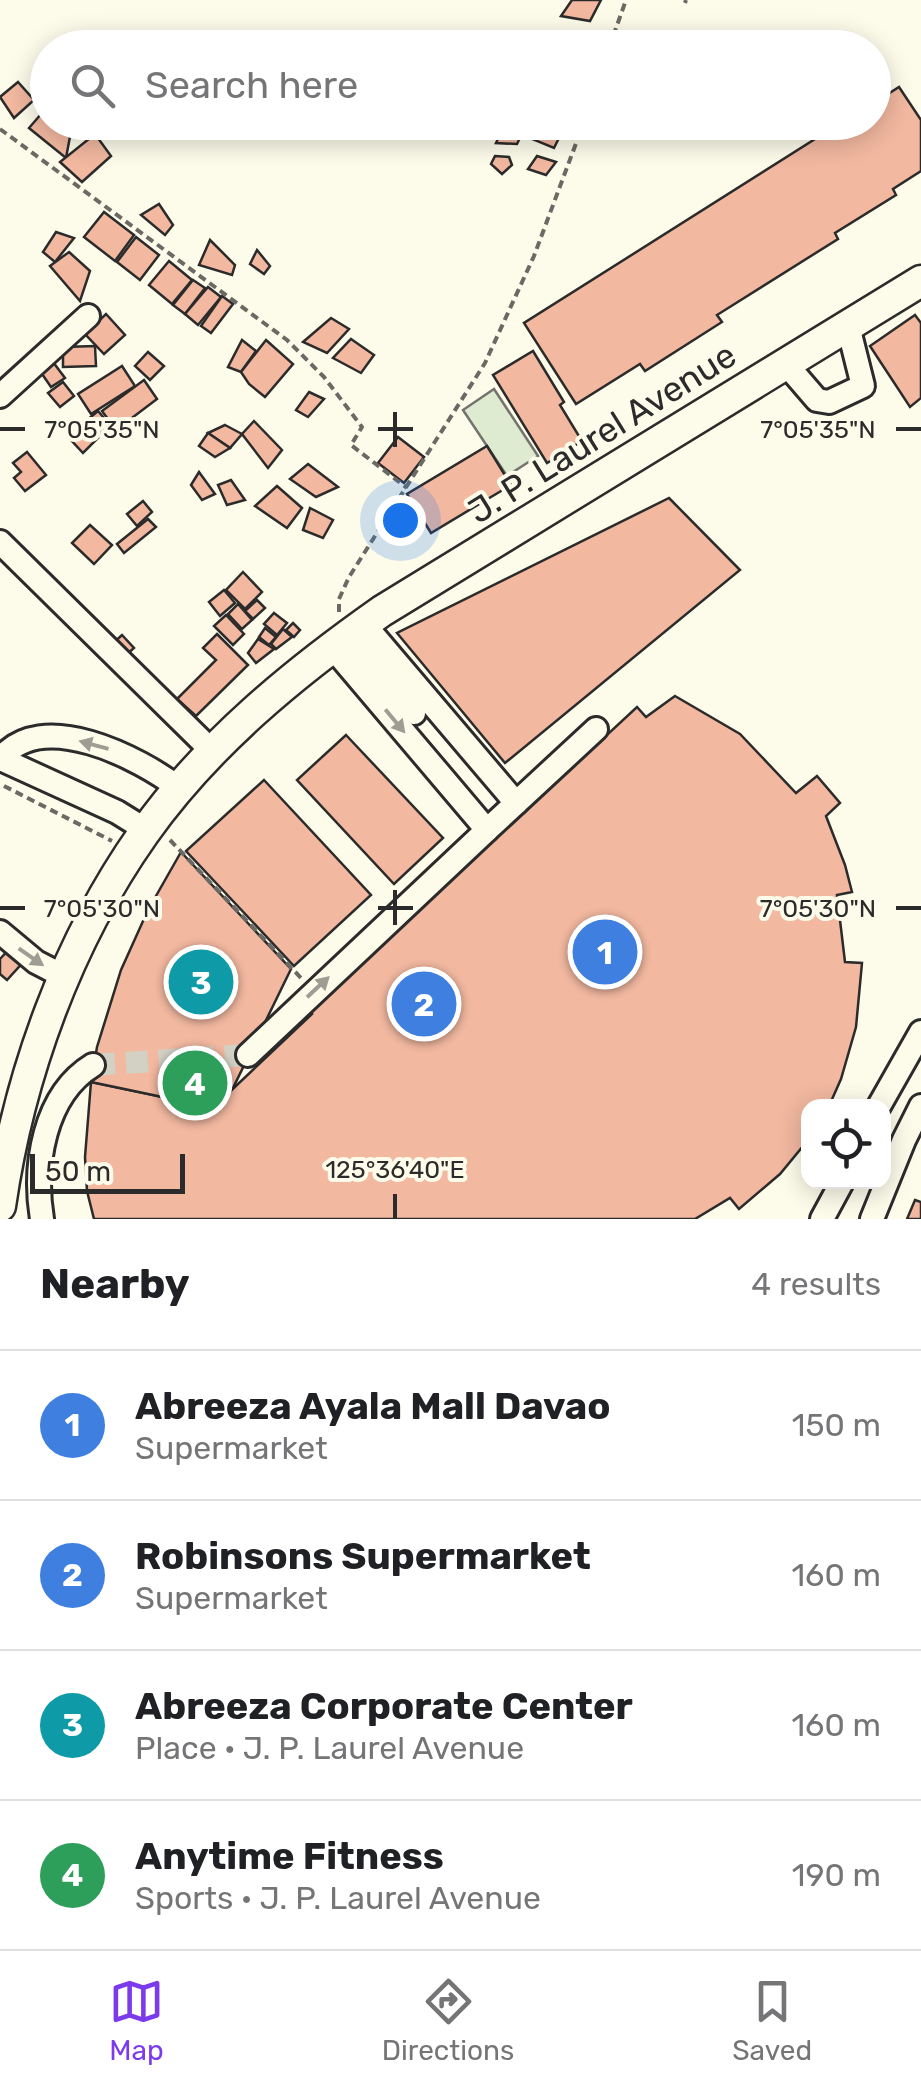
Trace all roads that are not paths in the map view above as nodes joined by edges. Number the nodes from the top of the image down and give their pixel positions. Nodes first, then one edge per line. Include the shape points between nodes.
1 (921, 281) edge
2 (88, 316) dead end
3 (848, 326) junction
4 (786, 364) junction
5 (0, 396) edge
6 (0, 542) edge
7 (348, 636) junction
8 (414, 713) dead end
9 (596, 728) dead end
10 (214, 753) junction
11 (0, 759) edge
12 (180, 789) junction
13 (516, 803) junction
14 (487, 830) junction
15 (145, 841) junction
16 (0, 932) edge
17 (66, 977) junction
18 (921, 1032) edge
19 (248, 1055) tunnel mouth
20 (93, 1064) tunnel mouth
21 (883, 1099) edge
22 (58, 1100) junction
23 (921, 1106) edge
24 (8, 1120) edge
25 (3, 1183) edge
26 (838, 1189) edge
27 (39, 1219) edge
28 (822, 1219) edge
29 (872, 1219) edge

1 - 3 main road, J. P. Laurel Avenue
2 - 5 street
3 - 4 main road, J. P. Laurel Avenue
3 - 4 street via 863,386 829,402 817,400
4 - 7 main road, J. P. Laurel Avenue
6 - 10 street
7 - 8 street
7 - 10 main road, J. P. Laurel Avenue via 259,707
7 - 13 street
7 -> 14 street
9 - 13 street
10 - 12 main road, J. P. Laurel Avenue
12 -> 11 street via 138,759 73,739 34,738
11 - 15 street via 117,812
12 - 15 main road, J. P. Laurel Avenue
13 - 14 street
19 -> 14 street
15 - 17 main road, J. P. Laurel Avenue via 87,928
16 -> 17 street
17 - 24 main road, J. P. Laurel Avenue
18 - 21 street
20 - 22 street
22 - 24 street
22 - 27 street via 41,1164
23 - 29 street
24 - 25 main road, J. P. Laurel Avenue
25 - 27 street
26 - 28 street

